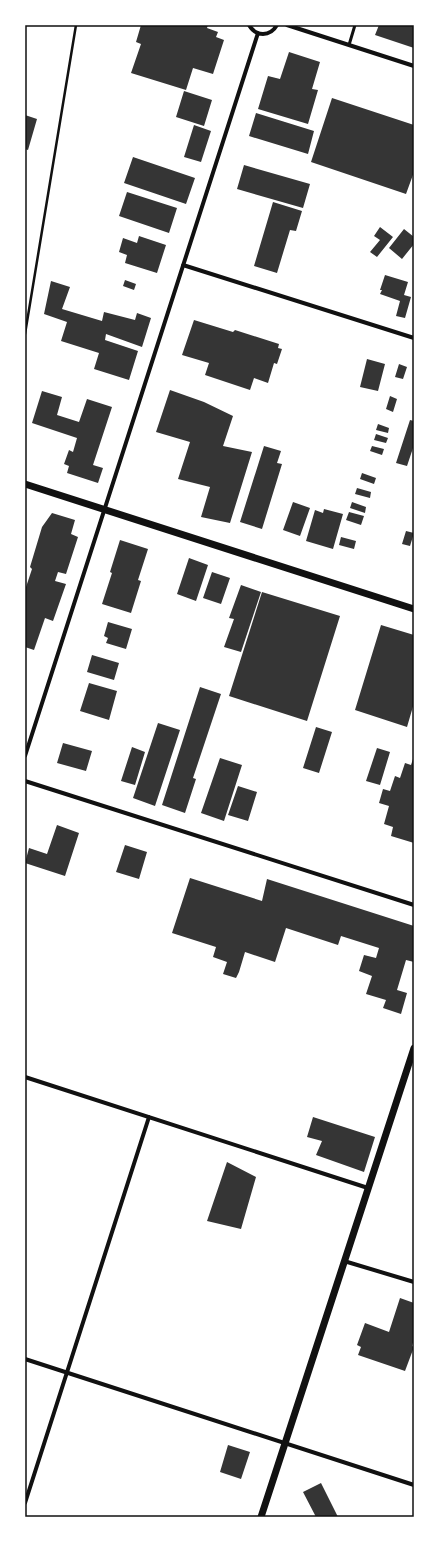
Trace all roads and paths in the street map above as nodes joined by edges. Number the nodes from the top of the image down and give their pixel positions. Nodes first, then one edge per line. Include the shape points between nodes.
1 (76, 25) edge
2 (249, 25) edge
3 (277, 25) edge
4 (287, 25) edge
5 (355, 25) edge
6 (258, 33) junction
7 (349, 45) junction
8 (414, 66) edge
9 (183, 265) junction
10 (25, 334) edge
11 (414, 338) edge
12 (25, 484) edge
13 (104, 509) junction
14 (414, 609) edge
15 (25, 756) edge
16 (25, 781) edge
17 (414, 905) edge
18 (414, 1048) edge
19 (25, 1077) edge
20 (149, 1117) junction
21 (368, 1188) junction
22 (344, 1261) junction
23 (414, 1282) edge
24 (25, 1359) edge
25 (67, 1372) junction
26 (285, 1443) junction
27 (414, 1485) edge
28 (25, 1503) edge
29 (261, 1517) edge

1 - 10 path
2 - 6 street
3 - 6 street via 273,31
4 - 7 street
5 - 7 lane
6 - 9 street
7 - 8 street
9 - 11 street
9 - 13 street
12 - 13 street
13 - 14 street
13 - 15 street
16 - 17 street
18 - 21 street
19 - 20 street
20 - 21 street
20 - 25 street
21 - 22 street
22 - 23 street
22 - 26 street
24 - 25 street
25 - 26 street
25 - 28 street
26 - 27 street
26 - 29 street

